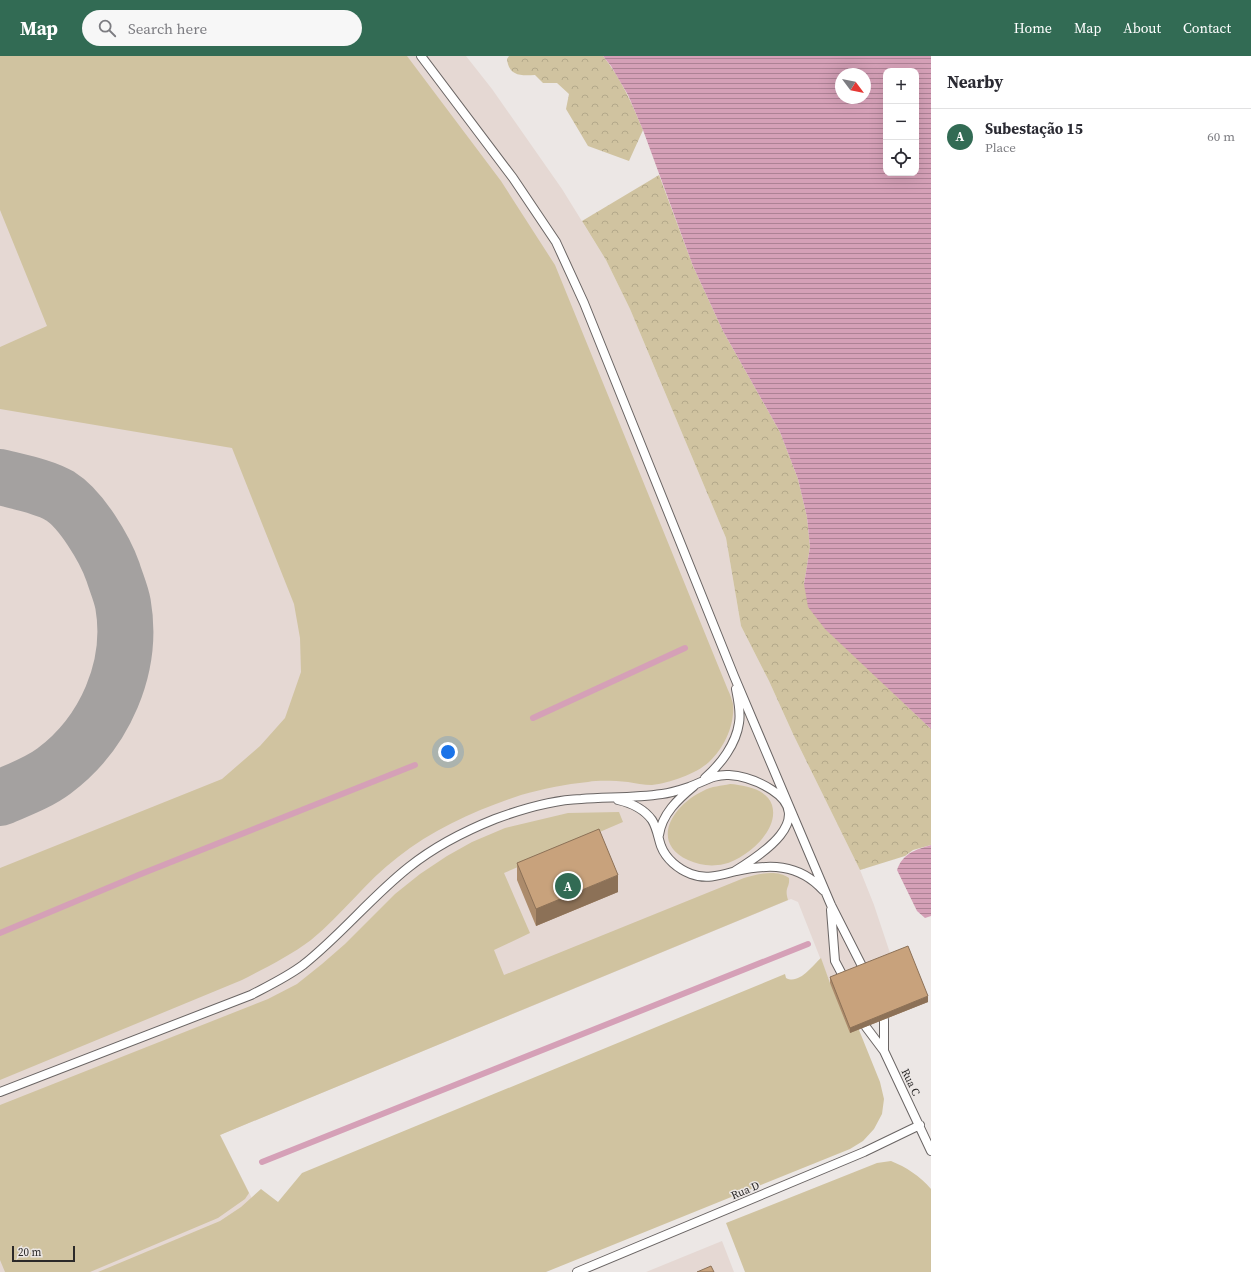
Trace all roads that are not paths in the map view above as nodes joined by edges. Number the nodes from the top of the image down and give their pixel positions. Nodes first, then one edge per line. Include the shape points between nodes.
1 (421, 56) edge
2 (734, 676) junction
3 (700, 782) junction
4 (612, 798) junction
5 (789, 806) junction
6 (659, 838) junction
7 (735, 872) junction
8 (828, 896) junction
9 (831, 905) junction
10 (864, 970) edge
11 (844, 978) edge
12 (884, 1020) edge
13 (866, 1027) edge
14 (884, 1051) junction
15 (0, 1092) edge
16 (920, 1126) junction
17 (931, 1151) edge
18 (577, 1272) edge

1 - 2 lane via 513,178 556,242 584,303
2 - 3 lane via 739,703 736,735 722,761
2 - 5 lane
3 - 4 lane via 663,794
3 - 5 lane via 715,776 740,776 764,785 782,797
3 - 6 lane via 668,812 660,828
4 - 6 lane via 627,802 645,812
4 - 15 lane via 552,802 495,819 469,831 438,847 410,866 326,946 276,982 250,995
5 - 7 lane via 787,822 778,838 759,856
5 - 8 lane
6 - 7 lane via 665,855 672,863 690,874 711,877
7 - 8 lane via 766,866 794,870 813,881
8 - 9 lane
9 - 10 lane
9 - 11 lane via 835,961
12 - 14 lane, Rua C
13 - 14 lane
14 - 16 lane, Rua C
16 - 17 lane, Rua C
16 - 18 lane, Rua D

